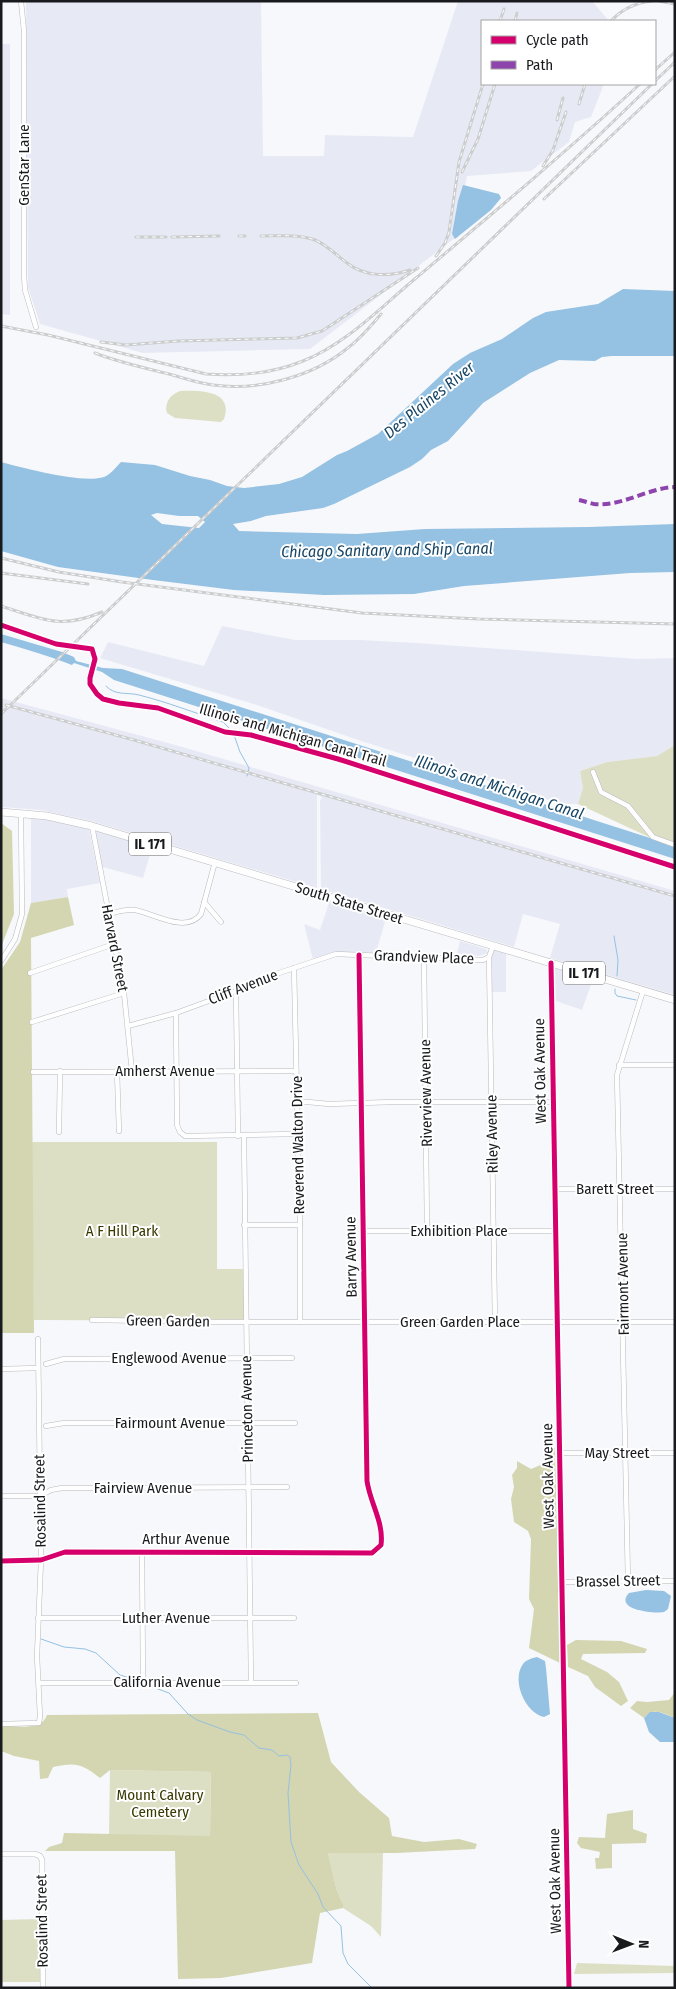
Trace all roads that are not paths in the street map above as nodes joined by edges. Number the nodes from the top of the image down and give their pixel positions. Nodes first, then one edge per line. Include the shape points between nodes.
1 (21, 1) edge
2 (36, 327) dead end
3 (593, 772) dead end
4 (1, 812) edge
5 (21, 813) junction
6 (92, 826) junction
7 (675, 845) edge
8 (214, 862) junction
9 (204, 902) junction
10 (108, 914) junction
11 (221, 922) dead end
12 (114, 944) junction
13 (493, 946) junction
14 (359, 955) junction
15 (424, 956) junction
16 (489, 956) junction
17 (1, 961) edge
18 (551, 963) junction
19 (294, 968) junction
20 (30, 973) dead end
21 (236, 991) junction
22 (643, 991) junction
23 (124, 994) junction
24 (675, 1000) edge
25 (176, 1013) junction
26 (32, 1022) dead end
27 (128, 1026) junction
28 (619, 1065) junction
29 (675, 1065) edge
30 (60, 1071) junction
31 (117, 1071) junction
32 (132, 1071) junction
33 (237, 1071) junction
34 (296, 1071) junction
35 (33, 1072) dead end
36 (176, 1072) junction
37 (297, 1101) junction
38 (426, 1102) junction
39 (492, 1102) junction
40 (553, 1102) junction
41 (361, 1104) junction
42 (119, 1131) dead end
43 (60, 1132) dead end
44 (297, 1134) junction
45 (238, 1136) junction
46 (244, 1136) junction
47 (554, 1189) junction
48 (620, 1189) junction
49 (675, 1189) edge
50 (244, 1225) junction
51 (300, 1225) junction
52 (427, 1230) junction
53 (363, 1231) junction
54 (493, 1231) junction
55 (555, 1231) junction
56 (92, 1320) dead end
57 (245, 1322) junction
58 (300, 1322) junction
59 (364, 1322) junction
60 (495, 1322) junction
61 (557, 1322) junction
62 (624, 1322) junction
63 (675, 1322) edge
64 (38, 1339) dead end
65 (246, 1358) junction
66 (292, 1358) dead end
67 (46, 1364) dead end
68 (38, 1368) junction
69 (1, 1369) edge
70 (247, 1423) junction
71 (295, 1423) dead end
72 (46, 1426) dead end
73 (560, 1453) junction
74 (625, 1453) junction
75 (675, 1453) edge
76 (287, 1487) dead end
77 (248, 1488) junction
78 (1, 1496) edge
79 (40, 1496) junction
80 (142, 1552) junction
81 (250, 1552) junction
82 (372, 1552) joint
83 (41, 1560) junction
84 (1, 1561) edge
85 (628, 1581) junction
86 (675, 1581) edge
87 (562, 1582) junction
88 (38, 1618) junction
89 (142, 1618) junction
90 (250, 1618) junction
91 (294, 1618) dead end
92 (143, 1682) junction
93 (251, 1682) junction
94 (39, 1683) junction
95 (296, 1683) dead end
96 (1, 1724) edge
97 (1, 1854) edge
98 (43, 1988) edge
99 (570, 1988) edge

1 - 2 street, GenStar Lane via 24,31 24,275
3 - 7 street via 601,792 628,806 653,837
4 - 5 main road, IL 171
5 - 6 main road, South State Street / IL 171
5 - 17 street via 22,914 15,939
6 - 8 main road, South State Street / IL 171
6 - 10 street, Harvard Street
8 - 9 street
8 - 13 main road, South State Street / IL 171
9 - 10 street via 196,921 186,924 134,910
9 - 11 street
10 - 12 street, Harvard Street
12 - 20 street
12 - 23 street, Harvard Street
13 - 16 street, Riley Avenue
13 - 18 main road, South State Street / IL 171
14 - 15 street, Grandview Place
14 - 19 street, Cliff Avenue via 336,954
14 - 41 street, Barry Avenue
15 - 16 street, Grandview Place via 483,960
15 - 38 street, Riverview Avenue
16 - 39 street, Riley Avenue
18 - 22 main road, South State Street / IL 171
18 - 40 street, West Oak Avenue
19 - 21 street, Cliff Avenue via 267,976
19 - 34 street, Reverend Walton Drive
21 - 25 street, Cliff Avenue
21 - 33 street
22 - 24 main road, South State Street / IL 171
22 - 28 street, Fairmont Avenue
23 - 26 street
23 - 27 street, Harvard Street
25 - 27 street, Cliff Avenue
25 - 36 street
27 - 32 street, Harvard Street
28 - 29 street
28 - 48 street, Fairmont Avenue
30 - 31 street, Amherst Avenue
30 - 35 street, Amherst Avenue
30 - 43 street
31 - 32 street, Amherst Avenue
31 - 42 street
32 - 36 street, Amherst Avenue
33 - 34 street, Amherst Avenue
33 - 36 street, Amherst Avenue
33 - 45 street
34 - 37 street, Reverend Walton Drive
36 - 45 street via 177,1125 180,1132 185,1136
37 - 41 street
37 - 44 street, Reverend Walton Drive
38 - 39 street
38 - 41 street
38 - 52 street, Riverview Avenue
39 - 40 street
39 - 54 street, Riley Avenue
40 - 47 street, West Oak Avenue
41 - 53 street, Barry Avenue
44 - 46 street
44 - 51 street, Reverend Walton Drive
45 - 46 street
46 - 50 street, Princeton Avenue
47 - 48 street, Barett Street
47 - 55 street, West Oak Avenue
48 - 49 street, Barett Street
48 - 62 street, Fairmont Avenue
50 - 51 street
50 - 57 street, Princeton Avenue
51 - 58 street, Reverend Walton Drive
52 - 53 street, Exhibition Place
52 - 54 street, Exhibition Place
53 - 59 street, Barry Avenue
54 - 55 street, Exhibition Place
54 - 60 street, Riley Avenue
55 - 61 street, West Oak Avenue
56 - 57 street, Green Garden
57 - 58 street, Green Garden Place
57 - 65 street, Princeton Avenue
58 - 59 street, Green Garden Place
59 - 60 street, Green Garden Place
59 - 82 street, Barry Avenue via 368,1493 382,1534 381,1545
60 - 61 street, Green Garden Place
61 - 62 street, Green Garden Place
61 - 73 street, West Oak Avenue
62 - 63 street, Green Garden Place
62 - 74 street, Fairmont Avenue
64 - 68 street, Rosalind Street
65 - 66 street, Englewood Avenue
65 - 67 street, Englewood Avenue via 64,1359
65 - 70 street, Princeton Avenue
68 - 69 street
68 - 79 street, Rosalind Street
70 - 71 street, Fairmount Avenue
70 - 72 street, Fairmount Avenue via 64,1423
70 - 77 street, Princeton Avenue
73 - 74 street, May Street
73 - 87 street, West Oak Avenue
74 - 75 street, May Street
74 - 85 street, Fairmont Avenue
76 - 77 street, Fairview Avenue
77 - 79 street, Fairview Avenue via 62,1488
77 - 81 street, Princeton Avenue
78 - 79 street, Fairview Avenue
79 - 83 street, Rosalind Street
80 - 81 street, Arthur Avenue
80 - 83 street, Arthur Avenue via 65,1552
80 - 89 street
81 - 82 street, Arthur Avenue
81 - 90 street, Princeton Avenue
83 - 84 street, Arthur Avenue
83 - 88 street, Rosalind Street
85 - 86 street, Brassel Street
85 - 87 street, Brassel Street
87 - 99 street, West Oak Avenue
88 - 89 street, Luther Avenue
88 - 94 street, Rosalind Street
89 - 90 street, Luther Avenue
89 - 92 street
90 - 91 street, Luther Avenue
90 - 93 street, Princeton Avenue
92 - 93 street, California Avenue
92 - 94 street, California Avenue
93 - 95 street, California Avenue
94 - 96 street, Rosalind Street via 39,1723
97 - 98 street, Rosalind Street via 36,1854 42,1860

